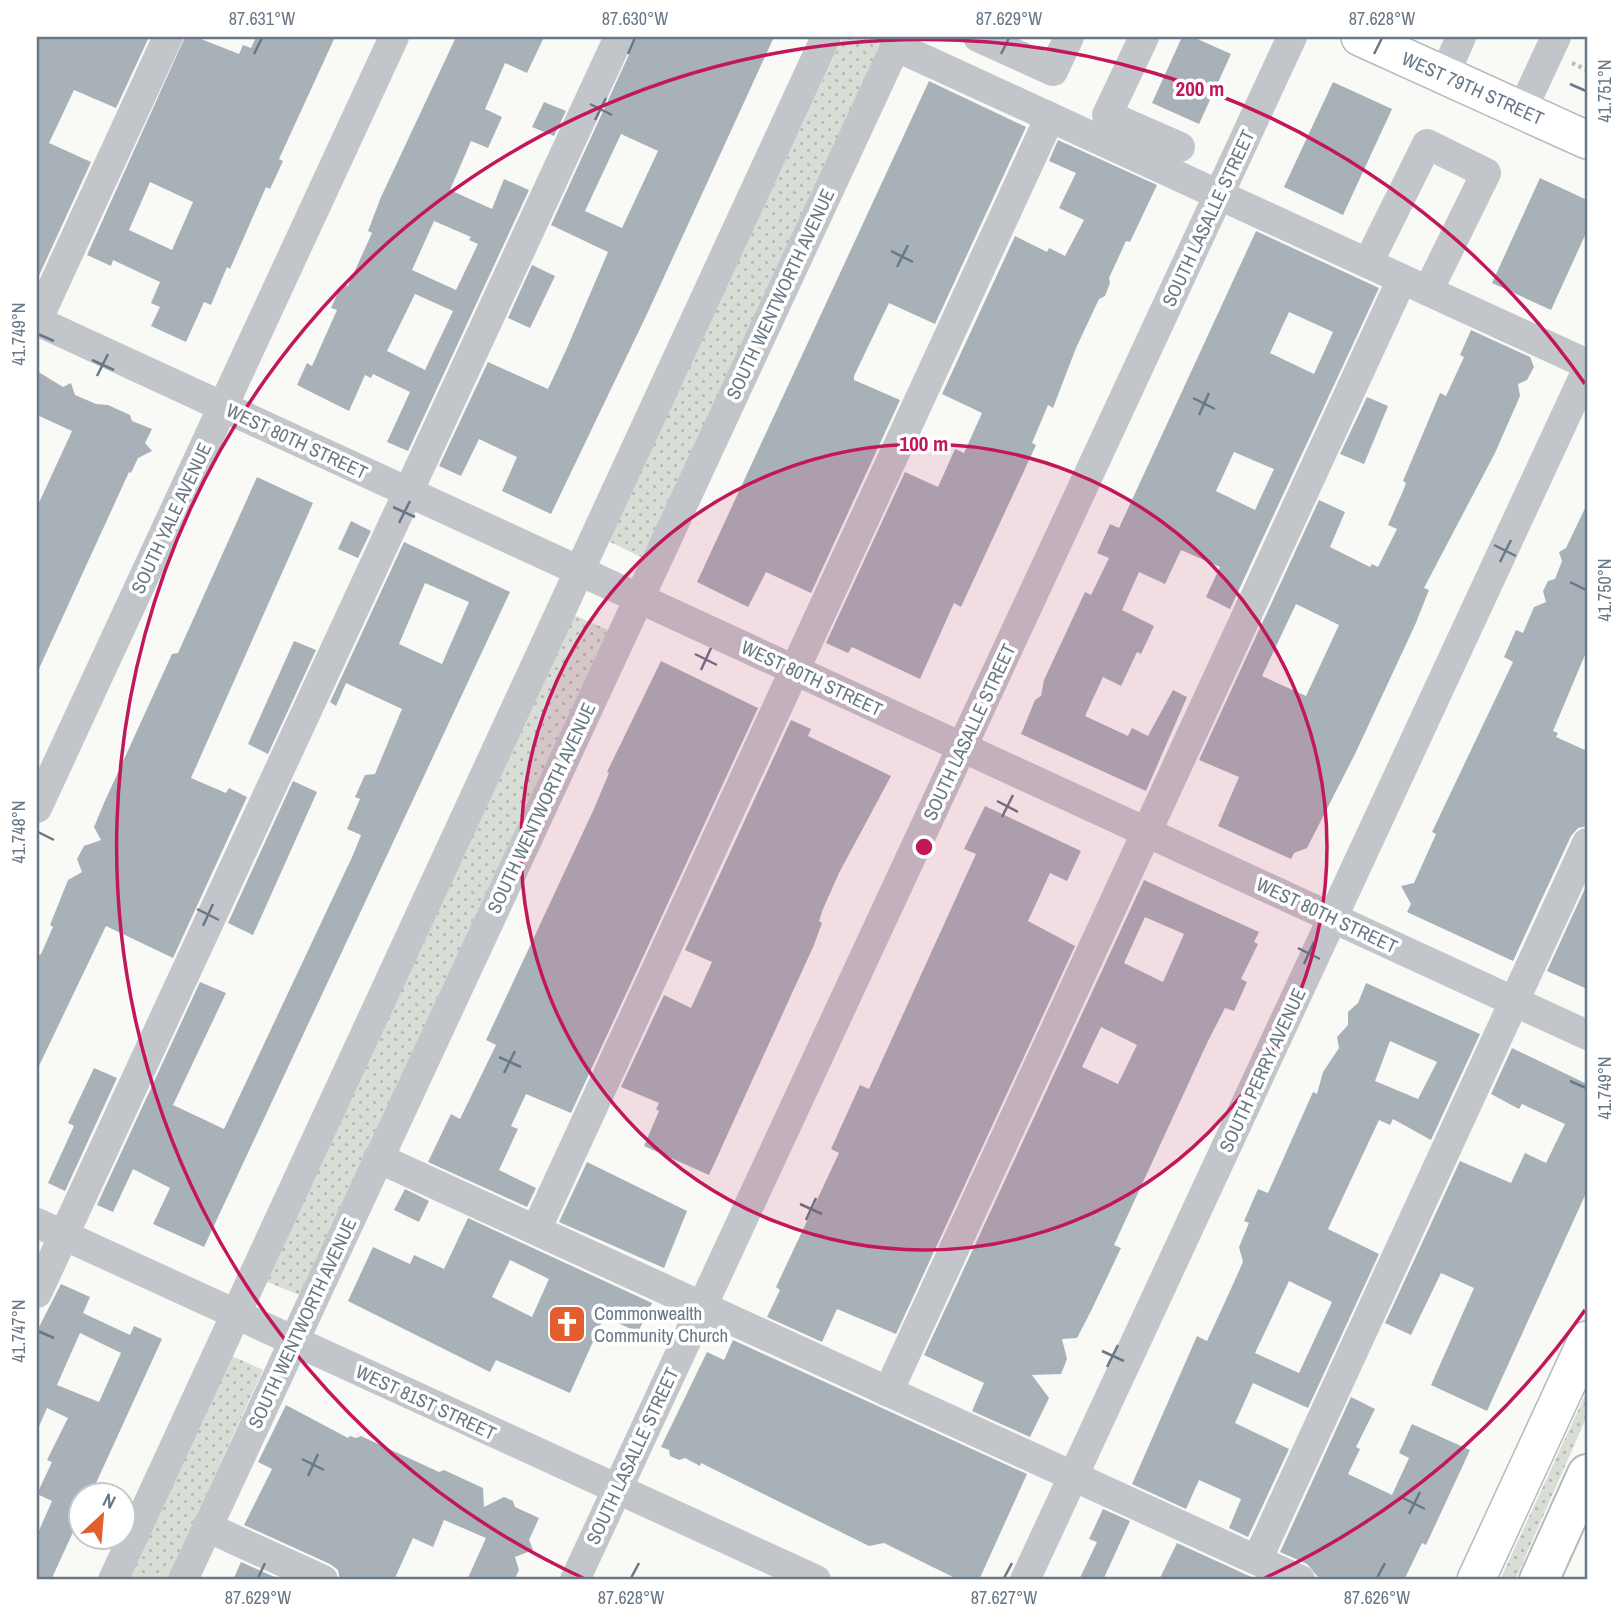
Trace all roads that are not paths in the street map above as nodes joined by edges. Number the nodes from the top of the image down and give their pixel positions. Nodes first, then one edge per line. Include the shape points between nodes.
1 (168, 37) edge
2 (394, 37) edge
3 (619, 37) edge
4 (826, 37) edge
5 (978, 37) edge
6 (1069, 37) edge
7 (1144, 37) edge
8 (1292, 37) edge
9 (1360, 37) edge
10 (1461, 37) edge
11 (1556, 37) edge
12 (897, 41) edge
13 (1444, 76) junction
14 (1522, 110) junction
15 (1051, 117) junction
16 (1587, 140) edge
17 (1180, 147) dead end
18 (1219, 195) junction
19 (1368, 263) junction
20 (1415, 285) junction
21 (37, 321) edge
22 (1587, 364) edge
23 (1587, 370) edge
24 (222, 406) junction
25 (407, 492) junction
26 (580, 571) junction
27 (639, 598) junction
28 (795, 670) junction
29 (962, 747) junction
30 (37, 808) edge
31 (1147, 832) junction
32 (1587, 843) edge
33 (1333, 918) junction
34 (1514, 1002) junction
35 (1587, 1035) edge
36 (378, 1158) junction
37 (37, 1223) edge
38 (536, 1230) junction
39 (64, 1235) junction
40 (37, 1293) edge
41 (702, 1306) junction
42 (235, 1314) junction
43 (1587, 1340) edge
44 (293, 1341) junction
45 (888, 1392) junction
46 (1587, 1474) edge
47 (1073, 1476) junction
48 (617, 1489) junction
49 (207, 1527) junction
50 (1257, 1560) junction
51 (113, 1580) edge
52 (183, 1580) edge
53 (323, 1580) edge
54 (575, 1580) edge
55 (816, 1580) edge
56 (1025, 1580) edge
57 (1300, 1580) edge
58 (1476, 1580) edge
59 (1539, 1580) edge

1 - 21 street
2 - 24 street, SOUTH YALE AVENUE
3 - 25 street
4 - 26 street
5 - 6 street via 1053,71
7 - 17 street via 1107,115
8 - 18 street, SOUTH LASALLE STREET
9 - 13 main road, WEST 79TH STREET
10 - 13 street
11 - 14 street
12 - 15 street
12 - 27 street, SOUTH WENTWORTH AVENUE
13 - 14 main road, WEST 79TH STREET
14 - 16 main road, WEST 79TH STREET
15 - 18 street
15 - 28 street
18 - 19 street
18 - 29 street, SOUTH LASALLE STREET
19 - 20 street
19 - 20 street via 1427,144 1486,173
20 - 22 street
20 - 31 street
21 - 24 street, WEST 80TH STREET
23 - 33 street, SOUTH PERRY AVENUE
24 - 25 street, WEST 80TH STREET
24 - 30 street, SOUTH YALE AVENUE
25 - 26 street, WEST 80TH STREET
25 - 39 street
26 - 27 street, WEST 80TH STREET
26 - 42 street
27 - 28 street, WEST 80TH STREET
27 - 36 street, SOUTH WENTWORTH AVENUE
28 - 29 street, WEST 80TH STREET
28 - 38 street
29 - 31 street, WEST 80TH STREET
29 - 41 street, SOUTH LASALLE STREET
31 - 33 street, WEST 80TH STREET
31 - 45 street
32 - 34 street
33 - 34 street, WEST 80TH STREET
33 - 47 street, SOUTH PERRY AVENUE
34 - 35 street, WEST 80TH STREET
34 - 50 street
36 - 38 street
36 - 44 street, SOUTH WENTWORTH AVENUE
37 - 39 street, WEST 81ST STREET
38 - 41 street
39 - 40 street
39 - 42 street, WEST 81ST STREET
41 - 45 street
41 - 48 street, SOUTH LASALLE STREET
42 - 44 street, WEST 81ST STREET
42 - 51 street
43 - 58 main road
44 - 48 street, WEST 81ST STREET
44 - 49 street, SOUTH WENTWORTH AVENUE
45 - 47 street
46 - 59 highway
47 - 50 street
47 - 56 street, SOUTH PERRY AVENUE
48 - 54 street, SOUTH LASALLE STREET
48 - 55 street, WEST 81ST STREET
49 - 52 street, SOUTH WENTWORTH AVENUE
49 - 53 street
50 - 57 street

